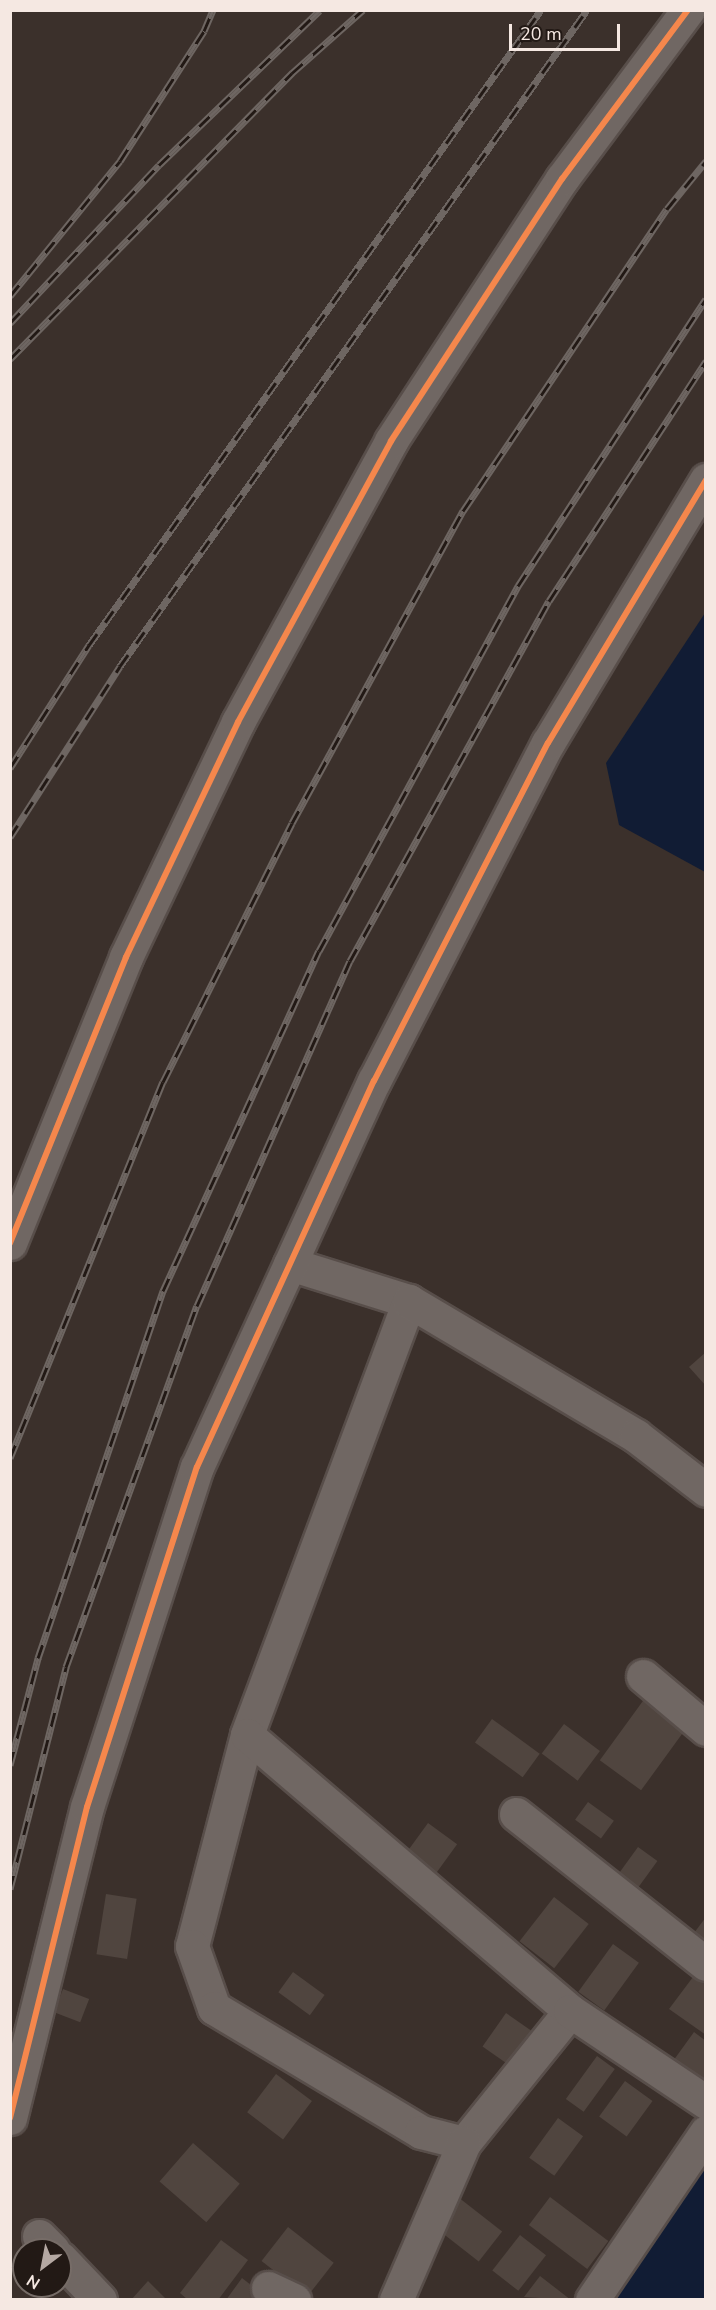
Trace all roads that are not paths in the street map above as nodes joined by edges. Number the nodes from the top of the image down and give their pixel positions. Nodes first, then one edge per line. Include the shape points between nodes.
1 (688, 10) edge
2 (705, 480) edge
3 (10, 1243) edge
4 (290, 1264) junction
5 (409, 1301) junction
6 (705, 1490) edge
7 (643, 1676) dead end
8 (705, 1728) edge
9 (247, 1735) junction
10 (516, 1814) dead end
11 (705, 1964) edge
12 (570, 2011) junction
13 (705, 2102) edge
14 (10, 2118) edge
15 (705, 2132) edge
16 (464, 2143) junction
17 (72, 2270) edge
18 (100, 2300) edge
19 (396, 2300) edge
20 (592, 2300) edge

1 - 3 street via 562,179 391,441 238,722 126,957
2 - 4 street via 548,744 374,1081
4 - 5 street
4 - 14 street via 197,1467 87,1807
5 - 6 street via 636,1436
5 - 9 street
7 - 8 street
9 - 12 street
9 - 16 street via 192,1946 214,2008 421,2132
10 - 11 street
12 - 13 street
12 - 16 street
15 - 20 street
16 - 19 street
17 - 18 street

